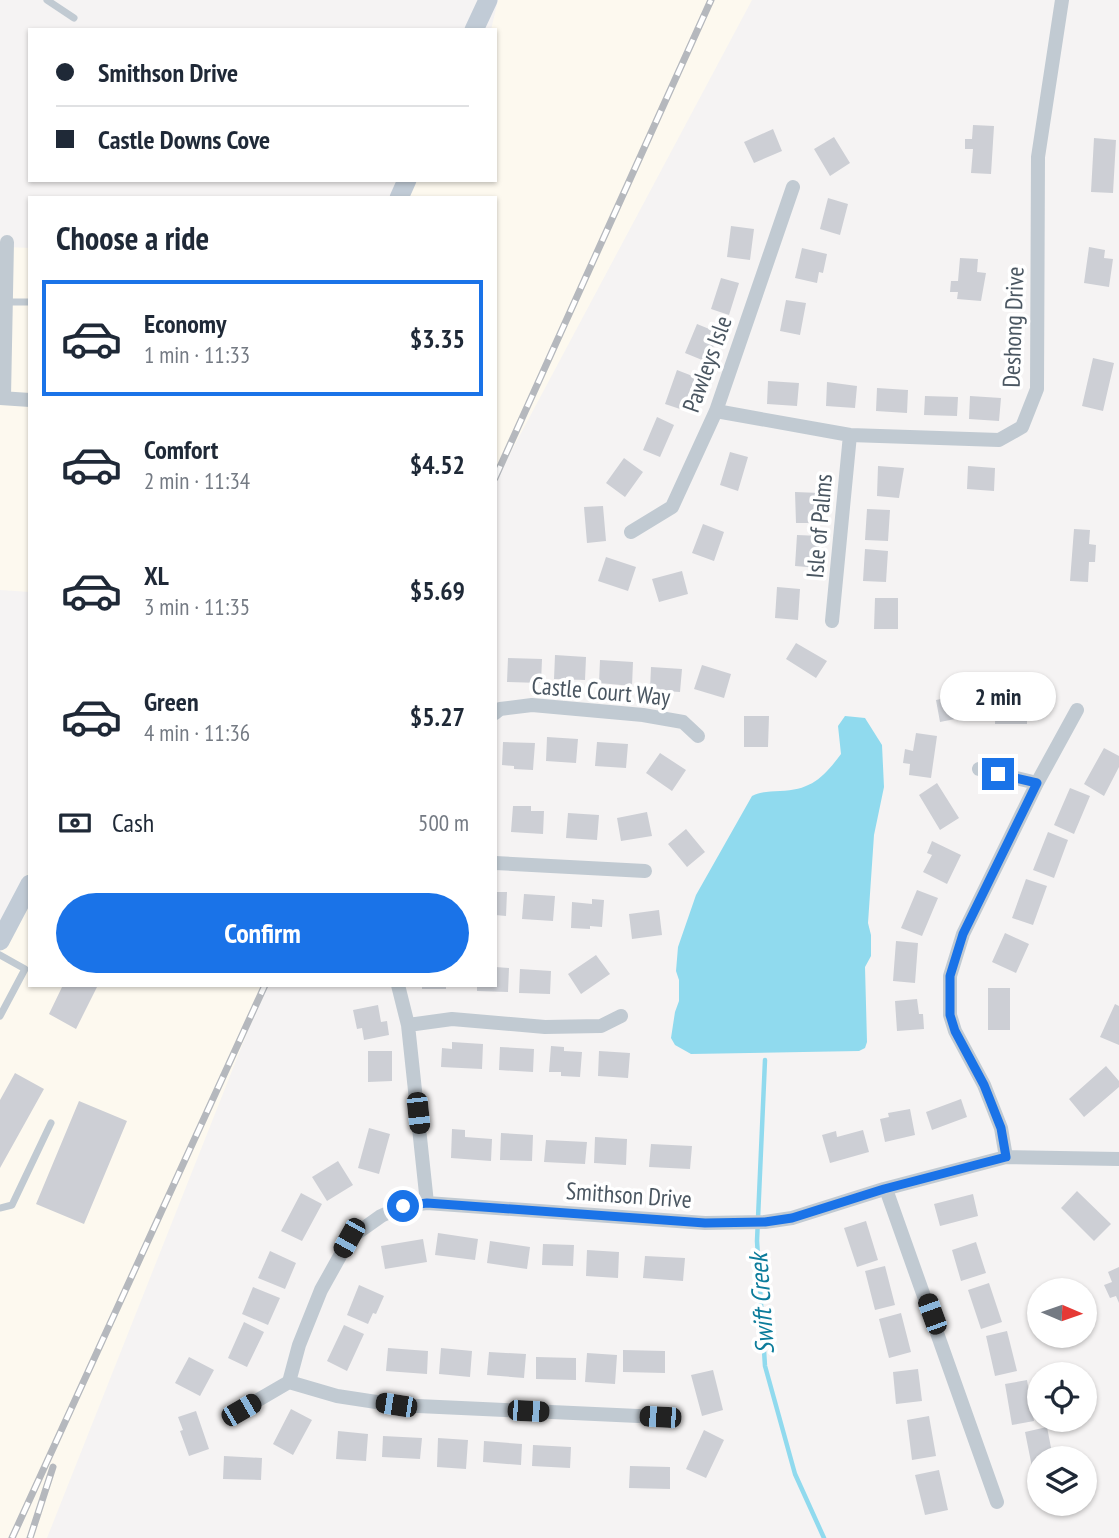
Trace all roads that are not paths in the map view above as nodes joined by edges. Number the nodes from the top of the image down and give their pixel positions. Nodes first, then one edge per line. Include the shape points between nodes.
1 (47, 0) edge
2 (488, 0) edge
3 (1062, 0) edge
4 (74, 18) dead end
5 (475, 28) edge
6 (793, 187) dead end
7 (7, 242) dead end
8 (6, 302) junction
9 (28, 302) edge
10 (2, 398) edge
11 (28, 400) edge
12 (716, 411) junction
13 (850, 435) junction
14 (631, 532) dead end
15 (832, 621) dead end
16 (1077, 710) dead end
17 (497, 711) edge
18 (698, 736) dead end
19 (979, 769) dead end
20 (1037, 783) junction
21 (497, 863) edge
22 (645, 871) dead end
23 (28, 888) edge
24 (0, 941) edge
25 (0, 955) edge
26 (398, 987) edge
27 (0, 1016) edge
28 (621, 1016) dead end
29 (408, 1025) junction
30 (51, 1124) dead end
31 (1006, 1157) junction
32 (1119, 1159) edge
33 (884, 1189) junction
34 (427, 1203) junction
35 (0, 1208) edge
36 (289, 1382) junction
37 (241, 1410) dead end
38 (660, 1417) dead end
39 (997, 1502) dead end

1 - 4 lane
2 - 5 main road
3 - 13 street, Deshong Drive via 1038,157 1037,390 1023,427 999,440
6 - 12 street, Pawleys Isle
7 - 8 street
8 - 9 lane
8 - 10 street
10 - 11 street
12 - 13 street, Deshong Drive
12 - 14 street, Pawleys Isle via 672,507
13 - 15 street, Isle of Palms
16 - 20 street
17 - 18 street, Castle Court Way via 532,705 643,715 684,722
19 - 20 street
20 - 31 street via 963,934 950,976 950,1015 1001,1128
21 - 22 street
23 - 24 main road
25 - 27 lane via 25,969
26 - 29 street
28 - 29 street via 601,1026 545,1027 452,1018
29 - 34 street
30 - 35 lane via 12,1205
31 - 32 street, Smithson Drive
31 - 33 street, Smithson Drive
33 - 34 street, Smithson Drive via 765,1222 705,1223
33 - 39 street
34 - 36 street, Smithson Drive via 403,1206 349,1238 321,1290
36 - 37 street
36 - 38 street via 396,1405

